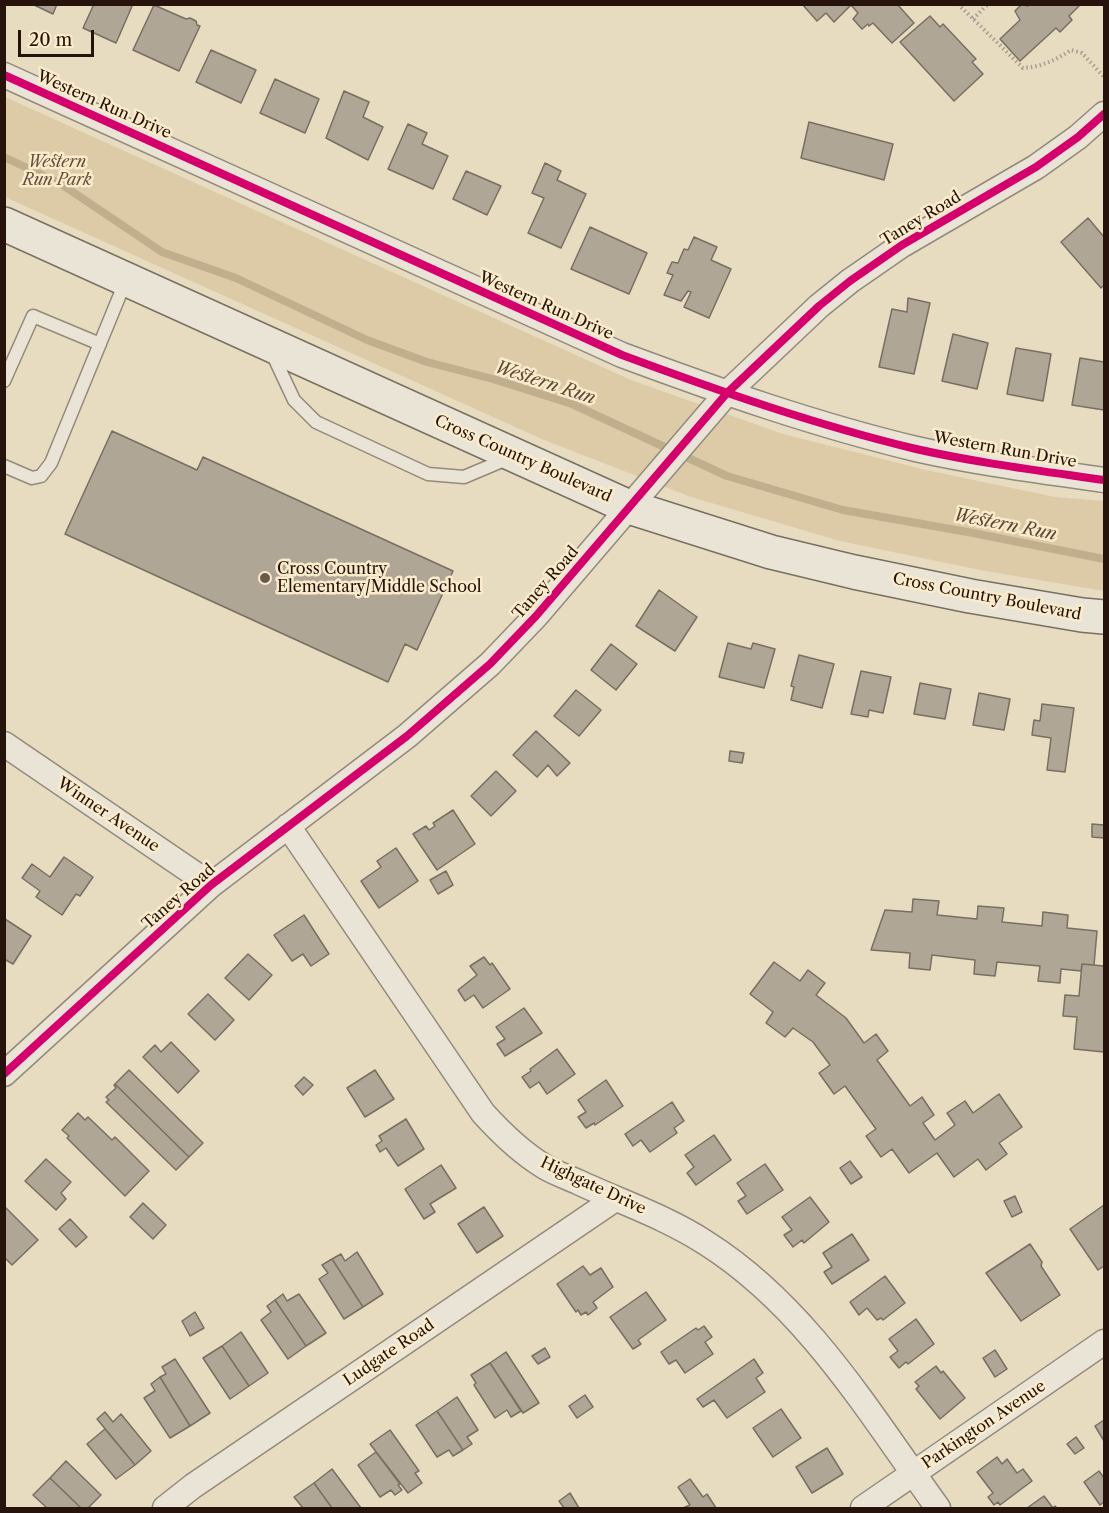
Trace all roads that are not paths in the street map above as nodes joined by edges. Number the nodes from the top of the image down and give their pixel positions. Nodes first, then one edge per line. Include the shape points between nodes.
1 (4, 75) edge
2 (1104, 114) edge
3 (4, 224) edge
4 (126, 280) junction
5 (100, 344) junction
6 (268, 344) junction
7 (4, 381) edge
8 (727, 393) junction
9 (515, 456) junction
10 (4, 466) edge
11 (1104, 480) edge
12 (629, 507) junction
13 (1104, 617) edge
14 (4, 744) edge
15 (288, 826) junction
16 (211, 885) junction
17 (4, 1074) edge
18 (615, 1199) junction
19 (1104, 1342) edge
20 (913, 1474) junction
21 (165, 1509) edge
22 (863, 1509) edge
23 (938, 1509) edge

1 - 8 street, Western Run Drive via 622,355
2 - 8 street, Taney Road via 1036,166 902,245 850,281
3 - 4 main road, Cross Country Boulevard
4 - 5 lane
4 - 6 main road, Cross Country Boulevard
5 - 7 lane via 33,316
5 - 10 lane via 51,463 41,476 32,478
6 - 9 main road, Cross Country Boulevard
6 - 9 lane via 294,400 315,422 428,474 464,477
8 - 11 street, Western Run Drive via 918,449
8 - 12 street, Taney Road
9 - 12 main road, Cross Country Boulevard
12 - 13 main road, Cross Country Boulevard via 771,552 854,572 970,596
12 - 15 street, Taney Road via 490,664 407,736
14 - 16 street, Winner Avenue
15 - 16 street, Taney Road
15 - 18 street, Highgate Drive via 483,1113 502,1134 545,1167
16 - 17 street, Taney Road
18 - 20 street, Highgate Drive via 674,1224 706,1243 747,1272 789,1310 828,1355
18 - 21 street, Ludgate Road
19 - 20 street, Parkington Avenue
20 - 22 street, Parkington Avenue
20 - 23 street, Highgate Drive

